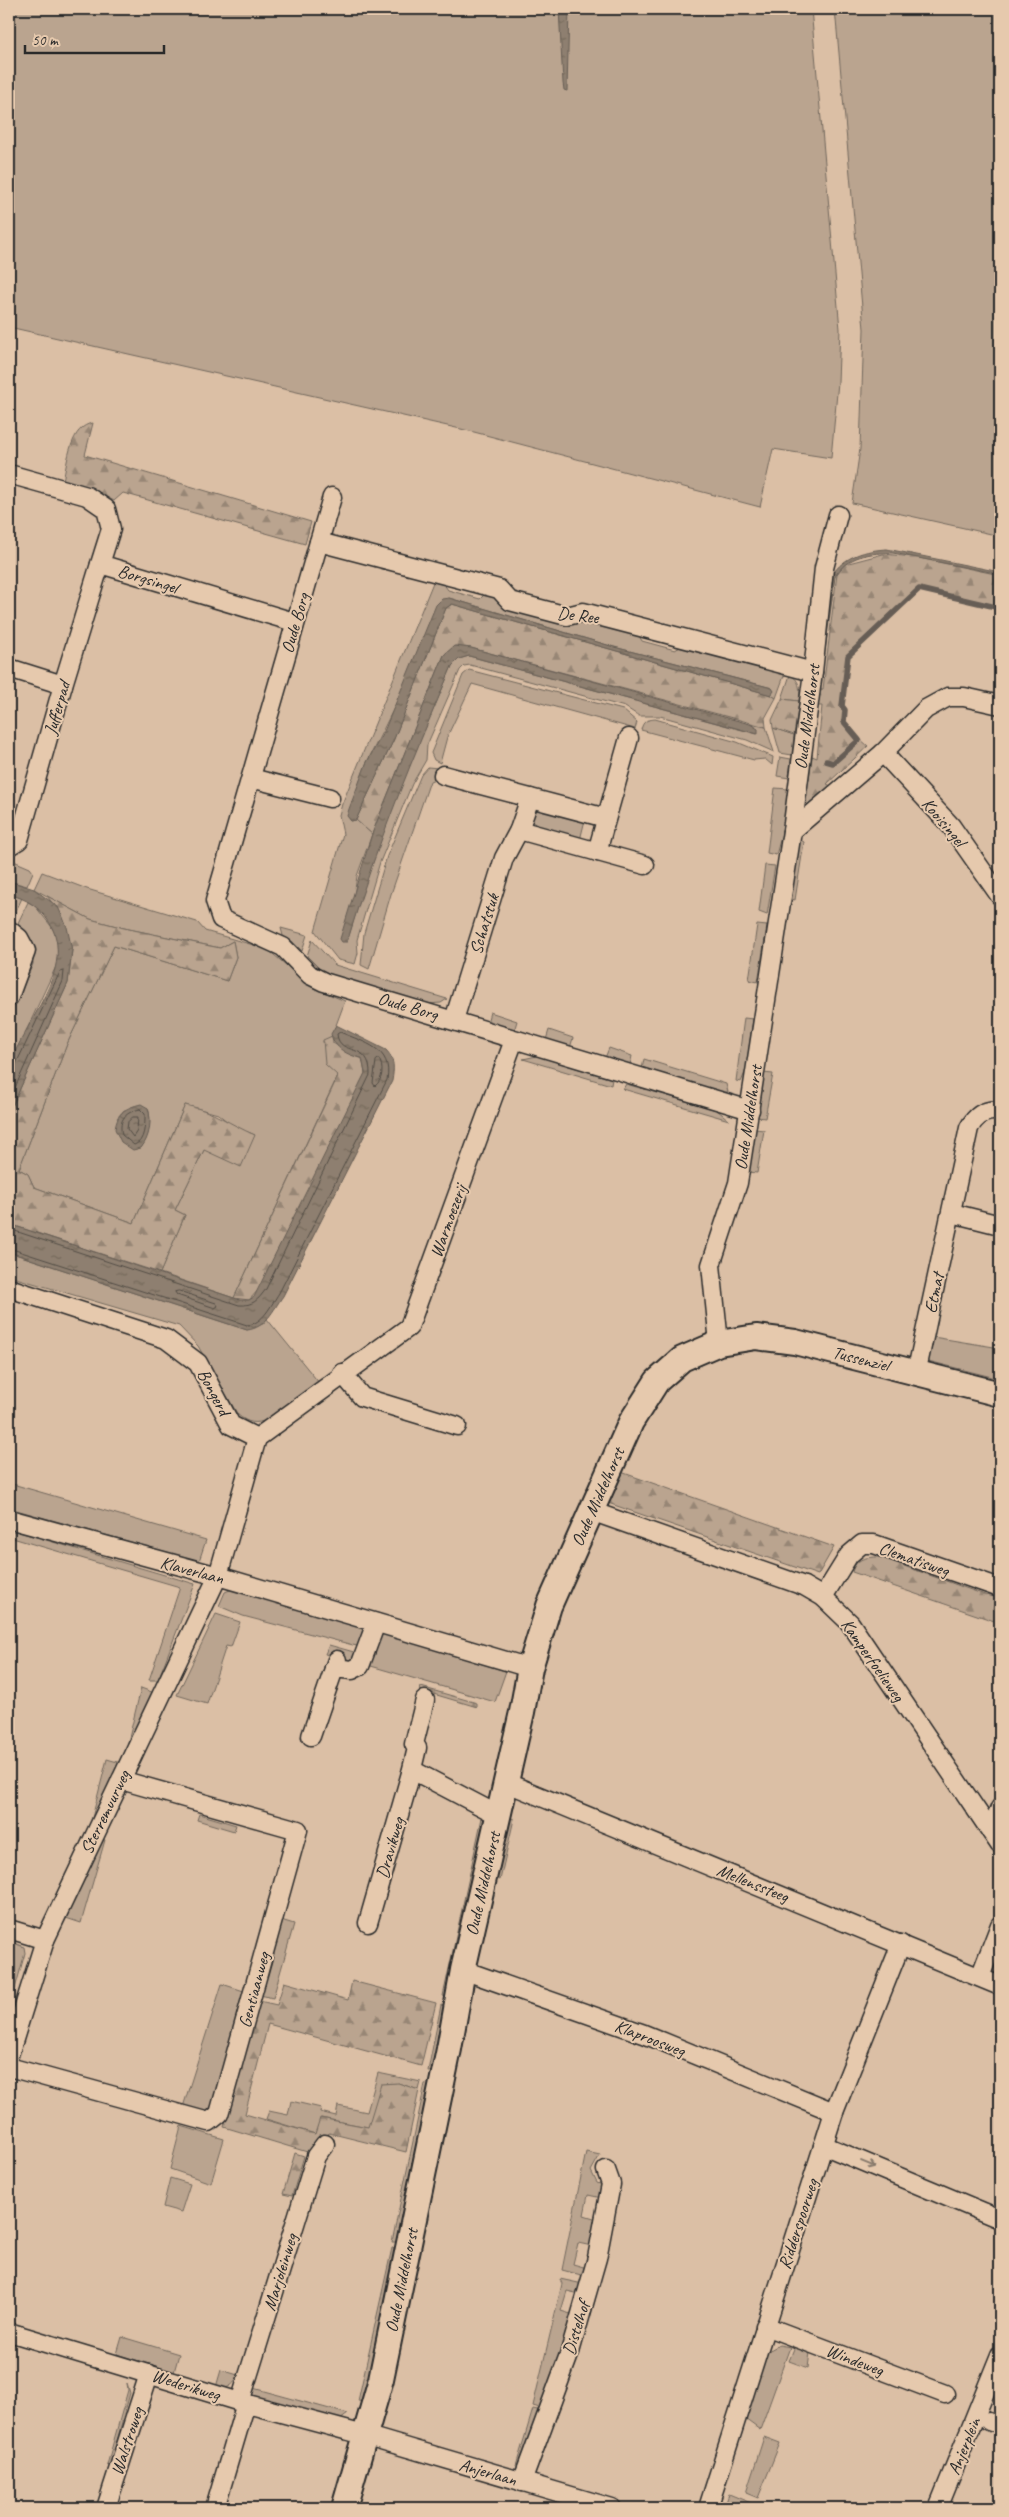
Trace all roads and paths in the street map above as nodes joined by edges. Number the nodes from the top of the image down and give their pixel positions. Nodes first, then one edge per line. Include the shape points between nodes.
1 (9, 474) edge
2 (332, 497) dead end
3 (838, 515) dead end
4 (319, 542) junction
5 (100, 564) junction
6 (294, 622) junction
7 (9, 668) edge
8 (813, 672) junction
9 (63, 684) junction
10 (1000, 705) edge
11 (629, 738) dead end
12 (883, 753) junction
13 (443, 775) dead end
14 (251, 778) junction
15 (330, 798) dead end
16 (530, 798) junction
17 (606, 818) junction
18 (519, 830) junction
19 (792, 831) junction
20 (9, 846) edge
21 (597, 852) junction
22 (645, 865) dead end
23 (1000, 896) edge
24 (9, 930) edge
25 (9, 997) edge
26 (454, 1020) junction
27 (514, 1040) junction
28 (750, 1110) junction
29 (1000, 1111) edge
30 (952, 1213) junction
31 (1000, 1225) edge
32 (9, 1288) edge
33 (719, 1343) junction
34 (342, 1373) junction
35 (916, 1374) junction
36 (1000, 1394) edge
37 (457, 1426) dead end
38 (257, 1438) junction
39 (591, 1511) junction
40 (9, 1519) edge
41 (218, 1576) junction
42 (1000, 1588) edge
43 (823, 1597) junction
44 (376, 1623) junction
45 (530, 1668) junction
46 (425, 1700) dead end
47 (311, 1736) dead end
48 (411, 1773) junction
49 (121, 1780) junction
50 (505, 1782) junction
51 (1000, 1808) edge
52 (498, 1814) junction
53 (996, 1839) edge
54 (368, 1923) dead end
55 (1000, 1925) edge
56 (9, 1929) edge
57 (45, 1940) junction
58 (901, 1944) junction
59 (463, 1970) junction
60 (980, 1978) junction
61 (1000, 1986) edge
62 (9, 2055) edge
63 (9, 2067) edge
64 (834, 2112) junction
65 (325, 2144) dead end
66 (823, 2145) junction
67 (606, 2170) dead end
68 (1000, 2219) edge
69 (765, 2326) junction
70 (9, 2332) edge
71 (1000, 2355) edge
72 (149, 2374) junction
73 (945, 2394) dead end
74 (243, 2402) junction
75 (364, 2435) junction
76 (522, 2482) junction
77 (106, 2508) edge
78 (215, 2508) edge
79 (344, 2508) edge
80 (612, 2508) edge
81 (708, 2508) edge
82 (938, 2508) edge

1 - 5 street, Borgsingel via 87,496 106,509 111,528
2 - 4 street, Oude Borg
3 - 8 street, Oude Middelhorst via 824,568
4 - 6 street, Oude Borg
4 - 8 street, De Ree via 499,589 510,601 567,616 583,612
5 - 6 street, Borgsingel
5 - 9 street, Jufferpad
6 - 14 street, Oude Borg
7 - 9 street
8 - 19 street, Oude Middelhorst
9 - 20 street, Jufferpad via 19,840
10 - 12 street via 964,697 948,698 926,709
11 - 17 street
12 - 19 street
12 - 23 street, Kooisingel via 951,826
13 - 16 street
14 - 15 street
14 - 26 street, Oude Borg via 215,901 222,919 283,947 310,975 324,982
16 - 17 street
16 - 18 street, Schatstuk
17 - 21 street
18 - 21 street
18 - 26 street, Schatstuk via 504,858
19 - 28 street, Oude Middelhorst
21 - 22 street
24 - 25 street via 24,944 26,952
26 - 27 street, Oude Borg
27 - 28 street, Oude Borg
27 - 34 street, Warmoezerij via 409,1327
28 - 33 street, Oude Middelhorst via 738,1183 711,1265
29 - 30 street, Etmat via 990,1110 974,1118 969,1128
30 - 31 street
30 - 35 street, Etmat
32 - 38 street, Bongerd via 166,1339 198,1363 231,1425
33 - 35 street, Tussenziel via 756,1337 795,1342
33 - 39 street, Oude Middelhorst via 682,1359 657,1381 631,1422
34 - 37 street via 362,1397
34 - 38 street, Warmoezerij
35 - 36 street, Tussenziel
38 - 41 street
39 - 43 street, Kamperfoelieweg via 804,1586
39 - 45 street, Oude Middelhorst via 549,1606
40 - 41 street, Klaverlaan
41 - 44 street, Klaverlaan
41 - 49 street, Sterremuurweg
42 - 43 street, Clematisweg via 874,1544 862,1544 849,1555
43 - 53 street, Kamperfoelieweg via 850,1623
44 - 45 street, Klaverlaan
44 - 47 street via 360,1666 352,1670 336,1664
45 - 50 street, Oude Middelhorst
46 - 48 street, Dravikweg via 414,1744 417,1748
48 - 52 street via 418,1772
48 - 54 street, Dravikweg
49 - 57 street, Sterremuurweg
49 - 63 street, Gentiaanweg via 298,1830 219,2114 209,2122
50 - 52 street, Oude Middelhorst
50 - 58 street, Mellenssteeg
51 - 53 street, Kamperfoelieweg
52 - 59 street, Oude Middelhorst
55 - 60 street
56 - 57 street
57 - 62 street, Sterremuurweg
58 - 60 street, Mellenssteeg
58 - 64 street, Ridderspoorweg
59 - 64 street, Klaproosweg via 644,2034
59 - 75 street, Oude Middelhorst via 380,2379
60 - 61 street, Mellenssteeg
64 - 66 street, Ridderspoorweg
65 - 74 street, Marjoleinweg via 316,2156 310,2174
66 -> 68 street
66 - 69 street, Ridderspoorweg
67 - 76 street, Distelhof via 611,2184 596,2258 570,2352
69 - 73 street, Windeweg
69 - 81 street, Ridderspoorweg
70 - 72 street, Wederikweg
71 - 82 street, Anjerplein
72 - 74 street, Wederikweg
72 - 77 street, Walstroweg
74 - 75 street, Wederikweg
74 - 78 street, Marjoleinweg
75 - 76 street, Anjerlaan
75 - 79 street, Oude Middelhorst
76 - 80 street, Anjerlaan

